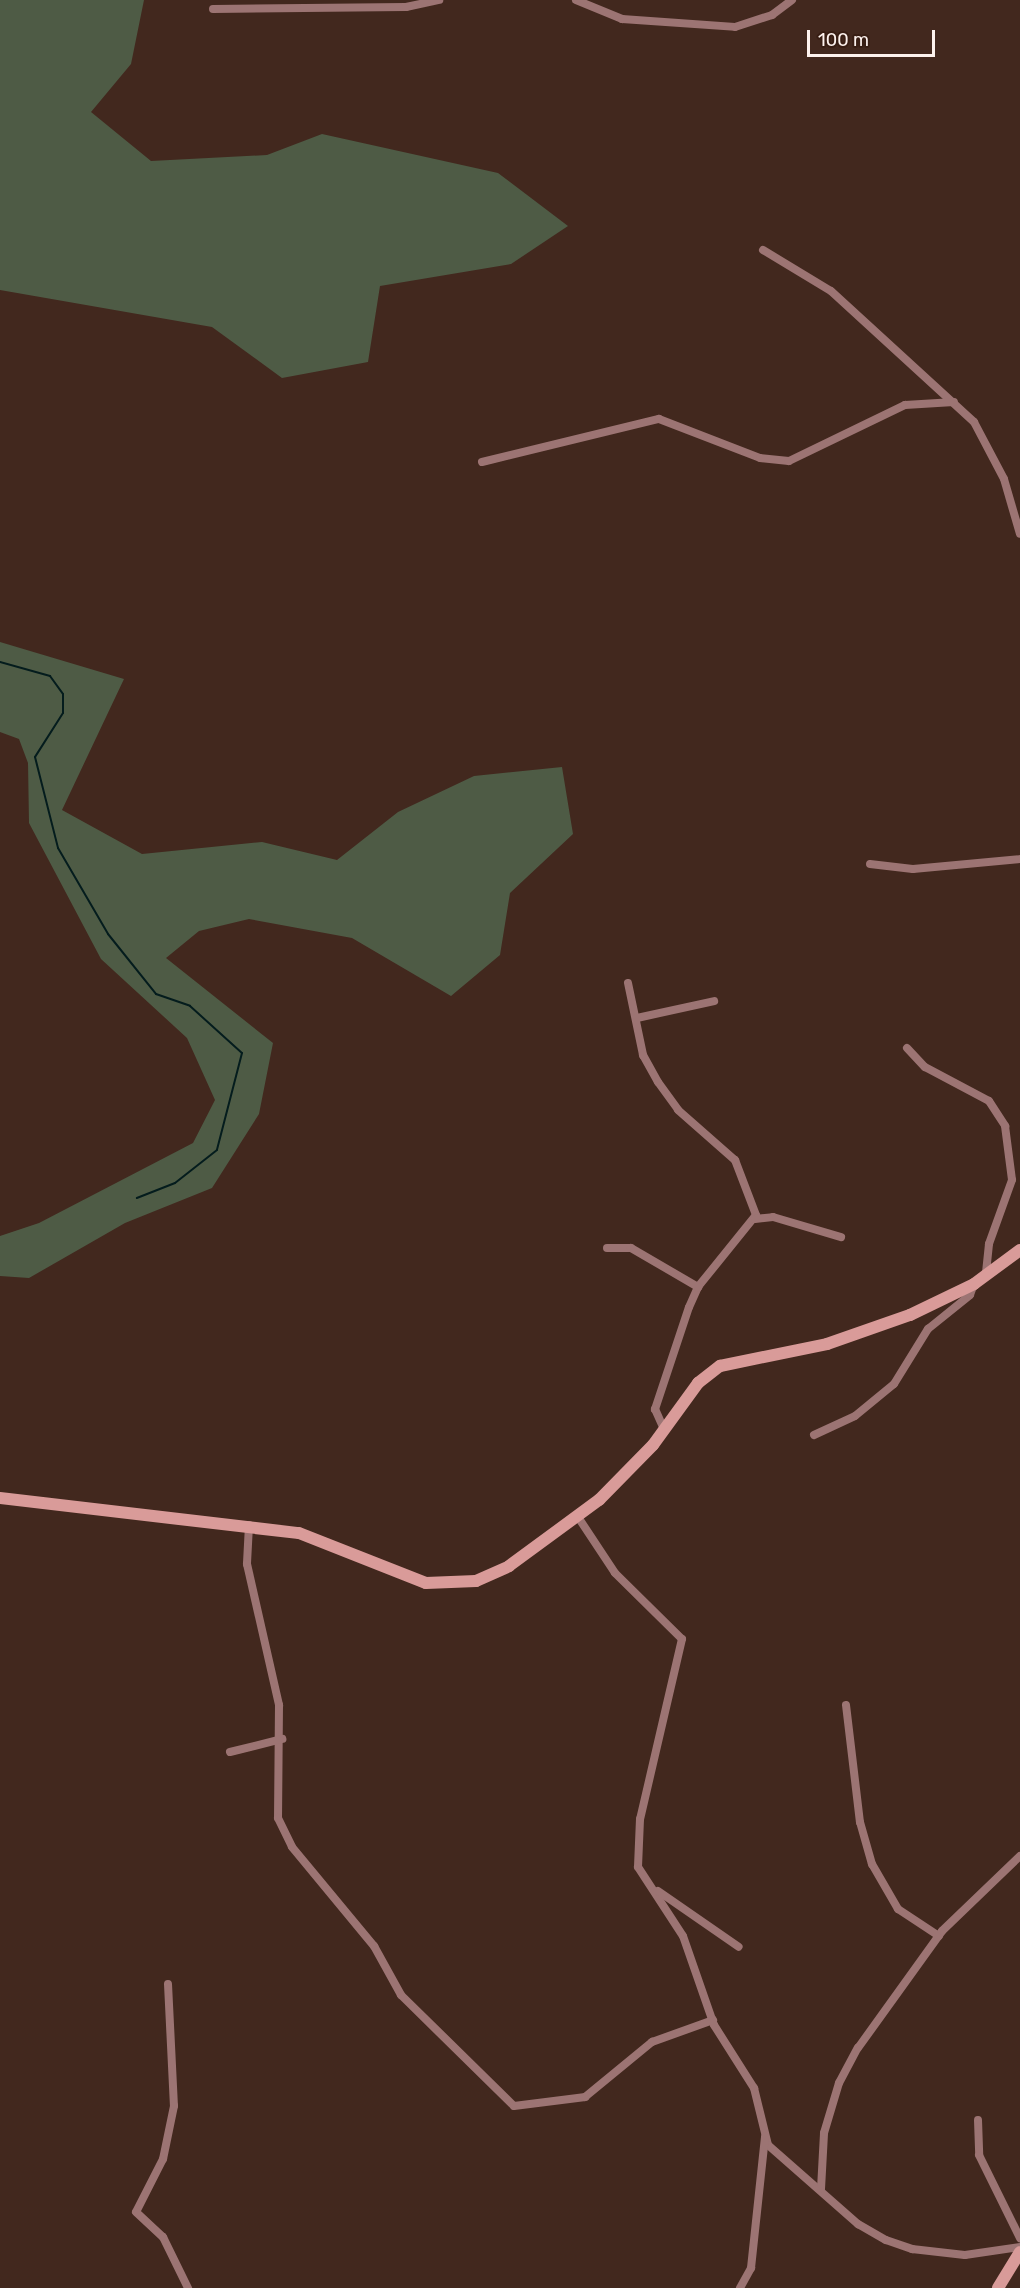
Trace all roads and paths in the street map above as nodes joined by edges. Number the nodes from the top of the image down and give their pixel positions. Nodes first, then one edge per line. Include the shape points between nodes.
1 (440, 0) edge
2 (576, 0) edge
3 (792, 0) edge
4 (213, 9) dead end
5 (763, 250) dead end
6 (954, 402) junction
7 (482, 462) dead end
8 (1020, 534) edge
9 (1020, 859) edge
10 (870, 864) dead end
11 (628, 983) dead end
12 (714, 1001) dead end
13 (637, 1018) junction
14 (907, 1048) dead end
15 (755, 1219) junction
16 (841, 1238) dead end
17 (607, 1248) dead end
18 (1020, 1251) edge
19 (995, 1268) junction
20 (974, 1284) junction
21 (698, 1287) junction
22 (664, 1429) junction
23 (814, 1435) dead end
24 (0, 1498) edge
25 (578, 1517) junction
26 (249, 1525) junction
27 (846, 1706) dead end
28 (282, 1739) junction
29 (230, 1752) dead end
30 (1020, 1856) edge
31 (650, 1886) junction
32 (939, 1936) junction
33 (740, 1947) dead end
34 (168, 1984) dead end
35 (713, 2020) junction
36 (978, 2120) dead end
37 (765, 2136) junction
38 (821, 2189) junction
39 (1020, 2238) edge
40 (1020, 2247) edge
41 (1020, 2252) edge
42 (188, 2288) edge
43 (740, 2288) edge
44 (998, 2288) edge

1 - 4 street via 406,7
2 - 3 street via 622,19 735,27 772,15
5 - 6 street via 831,291
6 - 7 street via 905,405 789,461 760,458 658,419
6 - 8 street via 987,439
9 - 10 street via 913,869
11 - 13 street
12 - 13 street
13 - 15 street via 643,1055 658,1082 678,1110 735,1160 748,1182
14 - 19 street via 925,1067 989,1101 1005,1125 1012,1180 989,1244
15 - 16 street via 773,1217
15 - 21 street
17 - 21 street via 631,1248
18 - 19 street
19 - 20 street
20 - 22 street via 827,1344 720,1366 686,1397
20 - 23 street via 970,1295 928,1329 894,1384 855,1416
21 - 22 street via 657,1395 656,1416
22 - 25 street via 618,1482
24 - 26 street
25 - 26 street via 509,1566 460,1584 408,1578 320,1539
25 - 31 street via 615,1573 682,1639 636,1847 638,1868
26 - 28 street via 247,1564
27 - 32 street via 860,1822 872,1864 898,1909
28 - 29 street
28 - 35 street via 274,1789 278,1818 292,1847 374,1946 401,1995 514,2106 585,2097 652,2042
30 - 32 street
31 - 33 street
31 - 35 street via 683,1936
32 - 38 street via 858,2048 839,2083 824,2133
34 - 42 street via 174,2106 162,2159 136,2212 163,2237
35 - 37 street via 754,2088
36 - 39 street via 979,2155
37 - 38 street via 776,2155
37 - 43 street via 753,2254
38 - 40 street via 858,2224 912,2249 965,2255
41 - 44 street

